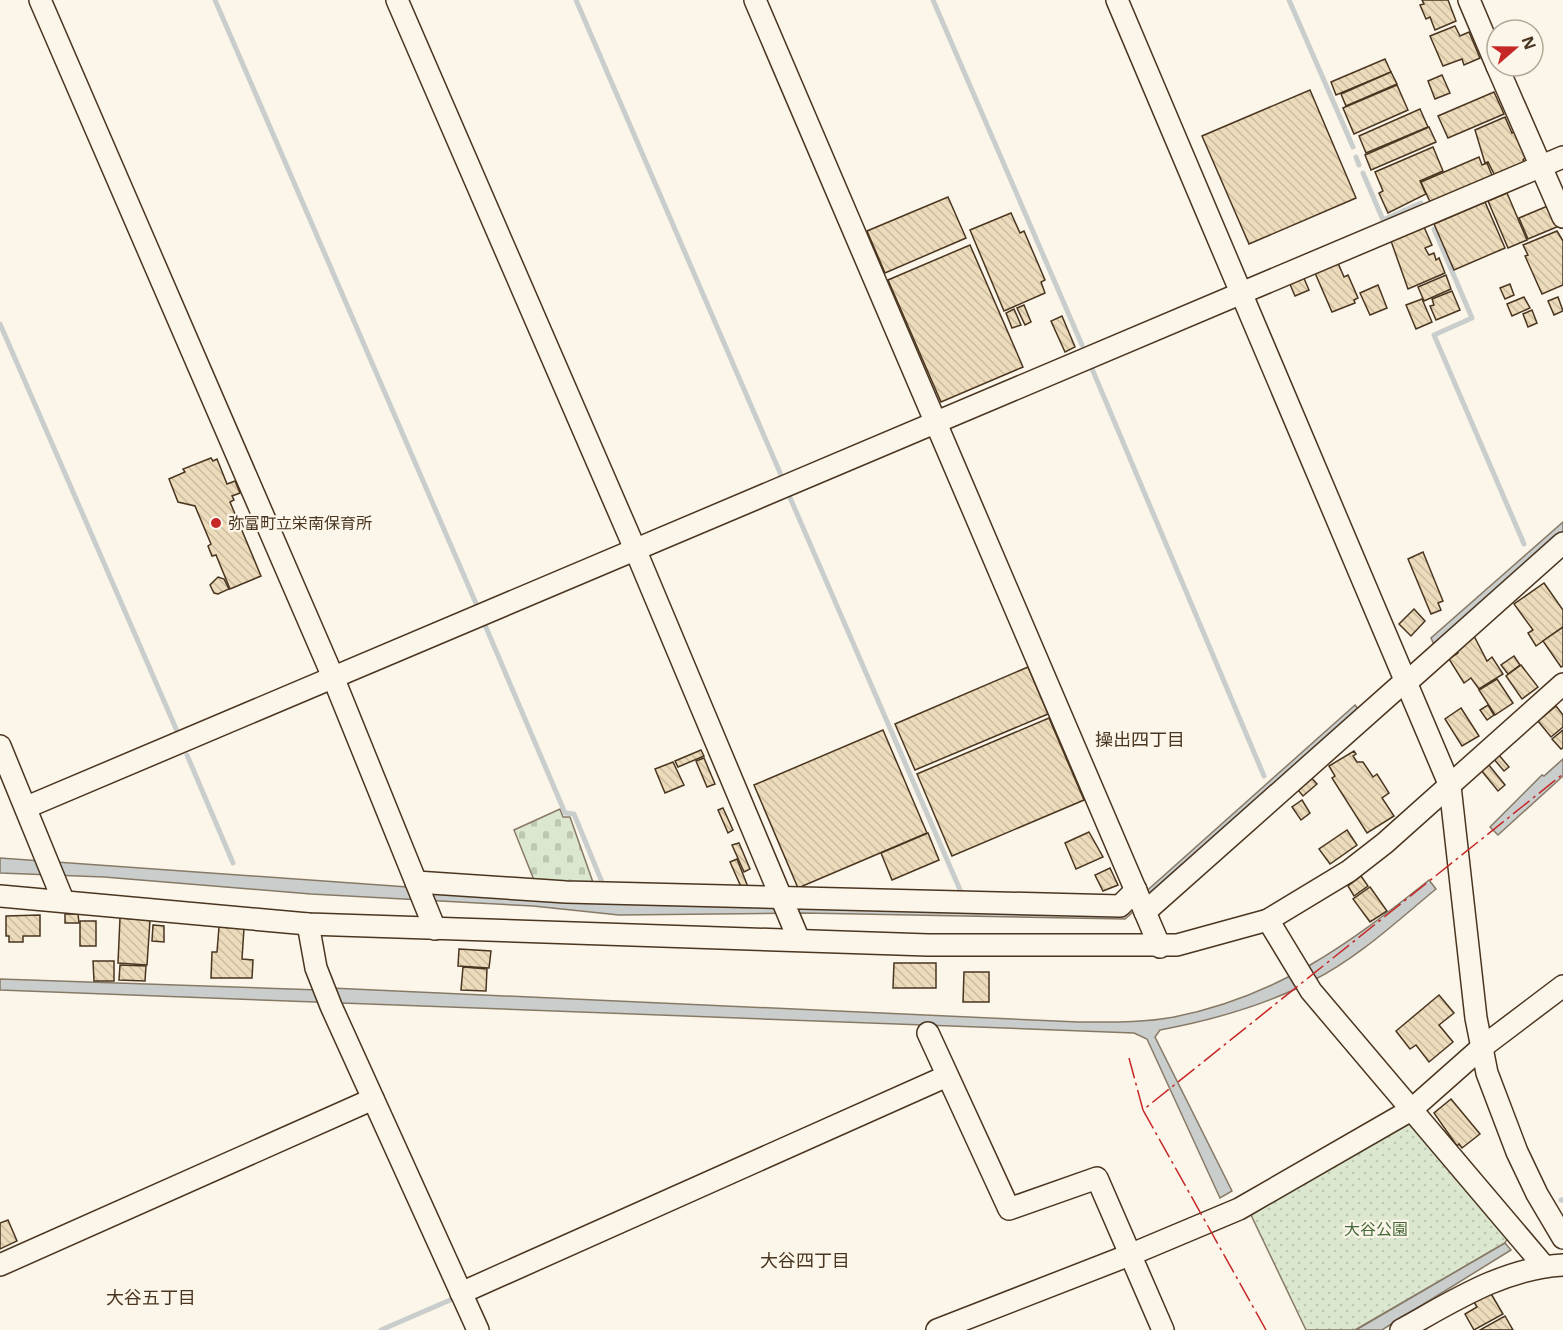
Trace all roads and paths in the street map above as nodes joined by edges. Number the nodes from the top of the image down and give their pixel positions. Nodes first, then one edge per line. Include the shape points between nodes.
1 (39, 0) edge
2 (397, 0) edge
3 (755, 0) edge
4 (1117, 0) edge
5 (1468, 0) edge
6 (1485, 39) edge
7 (1502, 78) edge
8 (1563, 157) edge
9 (1541, 167) junction
10 (1563, 217) edge
11 (1242, 292) junction
12 (937, 421) junction
13 (1563, 543) edge
14 (635, 549) junction
15 (1403, 676) junction
16 (333, 677) junction
17 (1563, 684) edge
18 (0, 746) edge
19 (1450, 786) junction
20 (27, 807) junction
21 (416, 882) junction
22 (1136, 890) junction
23 (0, 896) edge
24 (782, 899) junction
25 (63, 900) junction
26 (1145, 912) junction
27 (1268, 920) junction
28 (308, 924) junction
29 (435, 929) junction
30 (795, 930) junction
31 (1160, 947) junction
32 (1563, 986) edge
33 (928, 1033) dead end
34 (1481, 1048) junction
35 (947, 1076) junction
36 (373, 1099) junction
37 (1411, 1110) junction
38 (1560, 1224) edge
39 (1132, 1254) junction
40 (0, 1265) edge
41 (1553, 1266) edge
42 (461, 1293) junction
43 (478, 1330) edge
44 (937, 1330) edge
45 (1164, 1330) edge
46 (1401, 1330) edge

1 - 16 street
2 - 14 street
3 - 12 street
4 - 11 street
5 - 6 street
7 - 9 street
8 - 9 street
9 - 10 street
9 - 11 street
11 - 12 street
11 - 15 street
12 - 14 street
12 - 22 street
13 - 15 street
14 - 16 street
14 - 24 street
15 - 19 street
15 - 26 street
16 - 20 street
16 - 21 street
17 - 19 street
18 - 20 street
19 - 27 street via 1349,872
19 - 34 street
20 - 25 street
21 - 24 street via 566,892
21 - 29 street
22 - 24 street via 1120,906
22 - 26 street
23 - 25 street
24 - 30 street
25 - 28 street
26 - 31 street
27 - 31 street
27 - 37 street via 1311,991
28 - 29 street
28 - 36 street via 316,968
29 - 30 street
30 - 31 street via 928,945
32 - 34 street
33 - 35 street
34 - 37 street
34 - 38 street via 1517,1152
35 - 39 street via 1009,1209 1097,1178
35 - 42 street
36 - 40 street
36 - 42 street
37 - 39 street via 1239,1209
37 - 41 street
39 - 44 street
39 - 45 street
41 - 46 street via 1507,1276
42 - 43 street

